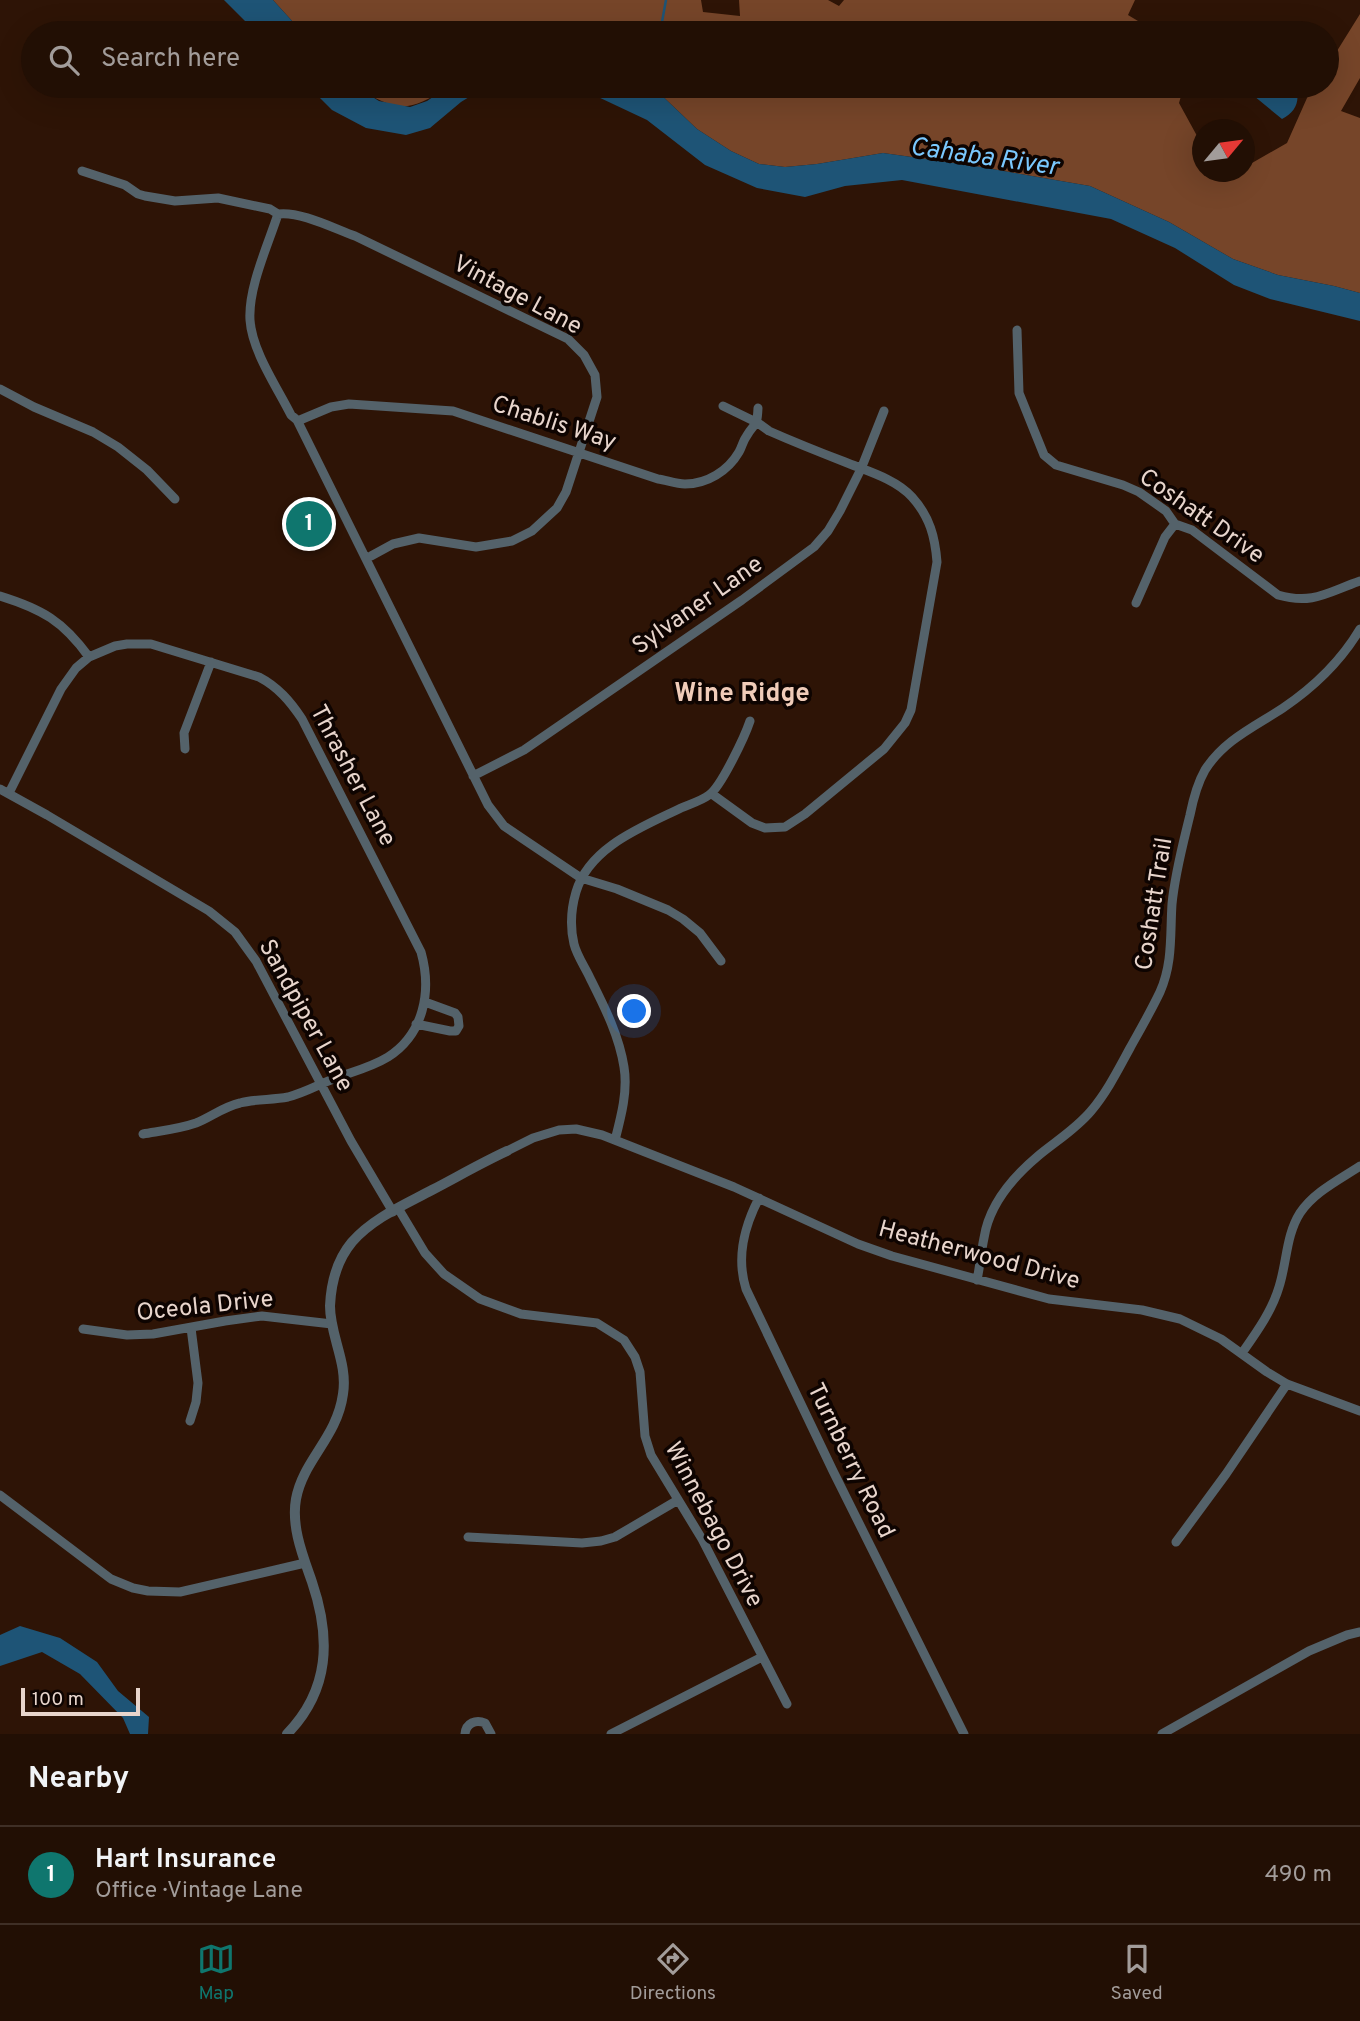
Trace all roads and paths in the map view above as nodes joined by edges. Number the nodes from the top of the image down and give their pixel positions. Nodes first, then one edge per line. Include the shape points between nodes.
1 (82, 171) dead end
2 (278, 214) junction
3 (1017, 330) dead end
4 (0, 389) edge
5 (723, 406) dead end
6 (758, 408) dead end
7 (884, 411) dead end
8 (297, 420) junction
9 (758, 423) junction
10 (579, 453) junction
11 (861, 468) junction
12 (174, 499) dead end
13 (1175, 524) junction
14 (367, 557) junction
15 (1360, 581) edge
16 (0, 596) edge
17 (1136, 603) dead end
18 (1360, 629) edge
19 (89, 657) junction
20 (211, 662) junction
21 (750, 721) dead end
22 (185, 749) dead end
23 (473, 776) junction
24 (4, 791) edge
25 (712, 794) junction
26 (581, 878) junction
27 (721, 961) dead end
28 (425, 1002) junction
29 (416, 1024) junction
30 (321, 1085) junction
31 (143, 1134) dead end
32 (615, 1140) junction
33 (507, 1151) joint
34 (1360, 1166) edge
35 (759, 1198) junction
36 (395, 1210) junction
37 (977, 1280) junction
38 (331, 1324) junction
39 (191, 1328) junction
40 (83, 1329) dead end
41 (1242, 1353) junction
42 (1287, 1384) junction
43 (1360, 1410) edge
44 (190, 1421) dead end
45 (0, 1494) edge
46 (678, 1500) junction
47 (468, 1537) dead end
48 (1176, 1542) dead end
49 (305, 1563) junction
50 (1360, 1632) edge
51 (762, 1657) junction
52 (787, 1704) dead end
53 (287, 1734) edge
54 (465, 1734) edge
55 (491, 1734) edge
56 (611, 1734) edge
57 (964, 1734) edge
58 (1162, 1734) edge

1 - 2 street, Vintage Lane via 145,196 176,201 218,198
2 - 8 street via 254,286 250,320 257,349
2 - 10 street, Vintage Lane via 288,213 355,236 568,339 595,375 597,397
3 - 13 street, Coshatt Drive via 1018,393 1044,455 1055,466 1139,492 1166,510
4 - 12 street via 118,447
5 - 9 street
6 - 9 street
7 - 11 street, Sylvaner Lane
8 - 10 street, Chablis Way via 349,404 453,411
8 - 14 street
9 - 10 street, Chablis Way via 730,464 705,481 684,484 658,479
9 - 11 street
10 - 14 street, Vintage Lane via 557,508 532,531 512,541 476,547 419,538
11 - 23 street, Sylvaner Lane via 840,511 814,547 524,750
11 - 25 street via 913,498 935,538 937,562 911,710 884,749 785,827 752,823
13 - 15 street, Coshatt Drive via 1192,530 1278,595 1294,600
13 - 17 street
14 - 23 street
16 - 19 street via 51,617
18 - 37 street, Coshatt Trail via 1321,677 1229,741 1205,770 1192,801 1179,862 1170,957 1149,1016 1092,1110 1011,1181 988,1223
19 - 20 street, Thrasher Lane via 115,646 140,643
19 - 24 street, Thrasher Lane via 61,689
20 - 22 street via 184,733
20 - 28 street, Thrasher Lane via 271,683 302,719 417,940 426,977
21 - 25 street
23 - 26 street via 504,827
24 - 30 street, Sandpiper Lane via 225,923 256,961
25 - 26 street via 609,845
26 - 27 street via 668,910 700,933
26 - 32 street via 572,906 575,947 616,1036 624,1068
28 - 29 street, Thrasher Lane
28 - 29 street via 455,1013 459,1026 453,1032
29 - 30 street, Thrasher Lane via 388,1057
30 - 31 street, Thrasher Lane via 289,1097 238,1103 190,1125
30 - 36 street, Sandpiper Lane via 371,1177
32 - 33 street, Heatherwood Drive via 569,1129 546,1133
32 - 35 street, Heatherwood Drive
33 - 36 street
34 - 41 street via 1317,1194 1300,1214 1275,1299
35 - 37 street, Heatherwood Drive via 858,1244
35 - 57 street, Turnberry Road via 742,1247 746,1289
36 - 38 street via 364,1231 344,1255 332,1280
36 - 46 street, Winnebago Drive via 433,1263 480,1299 521,1314 597,1323 624,1340 640,1373 647,1445
37 - 41 street, Heatherwood Drive via 1049,1299 1166,1315 1208,1332
38 - 39 street, Oceola Drive via 262,1316
38 - 49 street via 345,1382 337,1421 307,1470 296,1501 296,1528
39 - 40 street, Oceola Drive via 140,1335
39 - 44 street via 198,1383
41 - 42 street, Heatherwood Drive
42 - 43 street, Heatherwood Drive
42 - 48 street
45 - 49 street via 98,1570 133,1588 180,1592
46 - 47 street via 601,1541
46 - 51 street, Winnebago Drive
49 - 53 street via 321,1616 324,1658 309,1708
50 - 58 street via 1309,1651
51 - 52 street, Winnebago Drive
51 - 56 street
54 - 55 street via 475,1721

